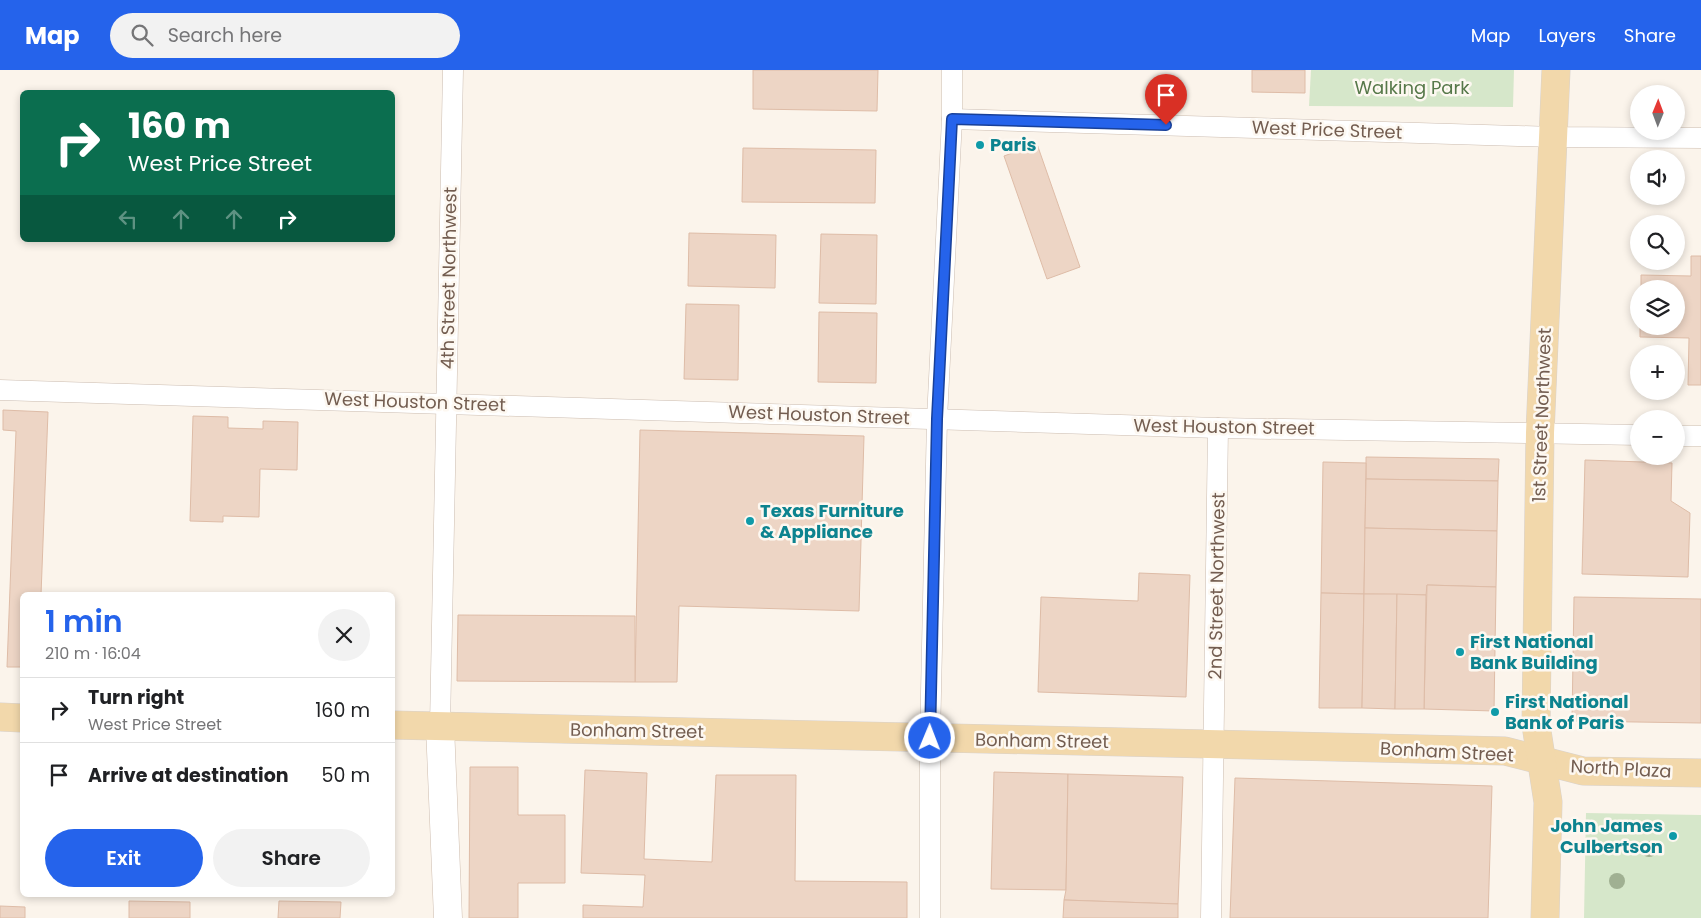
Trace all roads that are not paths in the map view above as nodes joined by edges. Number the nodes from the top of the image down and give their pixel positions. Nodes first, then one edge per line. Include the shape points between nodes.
1 (453, 70) edge
2 (952, 70) edge
3 (1556, 70) edge
4 (952, 119) junction
5 (1554, 137) junction
6 (1701, 138) edge
7 (0, 390) edge
8 (447, 404) junction
9 (937, 419) junction
10 (1218, 428) junction
11 (1540, 432) junction
12 (1630, 435) edge
13 (1685, 436) edge
14 (1701, 436) edge
15 (0, 717) edge
16 (20, 718) edge
17 (395, 725) edge
18 (440, 726) junction
19 (930, 738) junction
20 (1215, 744) junction
21 (1541, 761) junction
22 (1701, 773) edge
23 (448, 918) edge
24 (930, 918) edge
25 (1212, 918) edge
26 (1545, 918) edge

1 - 8 street, 4th Street Northwest
2 - 4 street
3 - 5 main road, 1st Street Northwest
4 - 5 street, West Price Street
4 - 9 street
5 - 6 street, West Price Street
5 - 11 main road, 1st Street Northwest
7 - 8 street, West Houston Street
8 - 9 street, West Houston Street
8 - 18 street, 4th Street Northwest
9 - 10 street, West Houston Street
9 - 19 street
10 - 11 street, West Houston Street
10 - 20 street, 2nd Street Northwest
11 - 12 street, West Houston Street
11 - 21 main road, 1st Street Northwest via 1536,725
13 - 14 street
15 - 16 main road
17 - 18 main road, Bonham Street
18 - 19 main road, Bonham Street
18 - 23 street
19 - 20 main road, Bonham Street
19 - 24 street
20 - 21 main road, Bonham Street via 1505,752
20 - 25 street, 2nd Street Northwest
21 - 22 main road, North Plaza via 1583,770
21 - 26 main road, 1st Street Northwest via 1548,802

